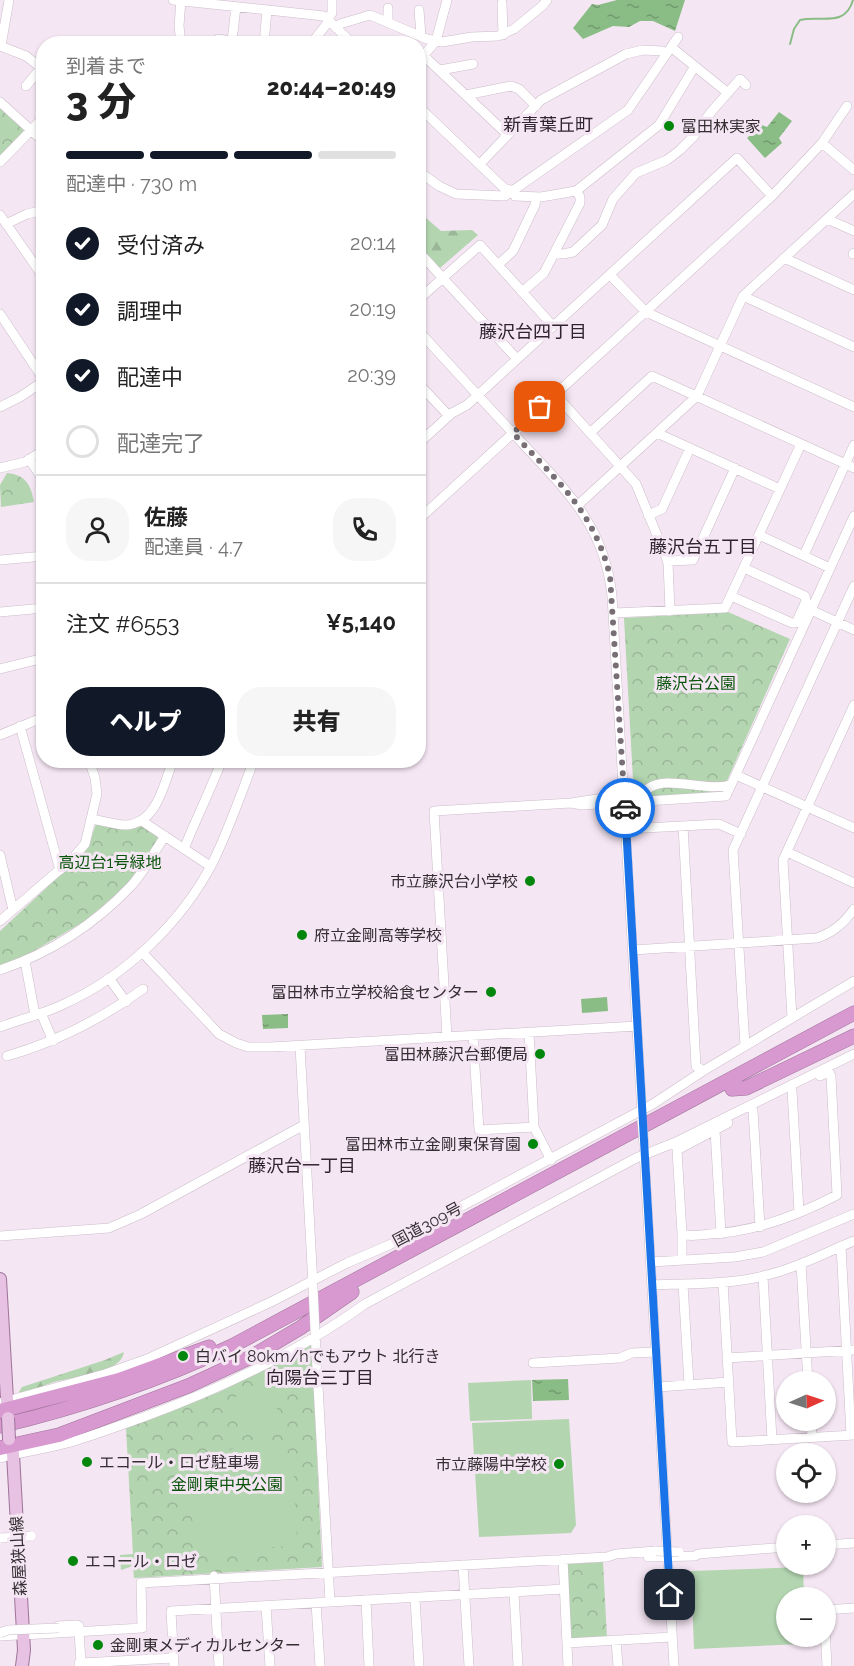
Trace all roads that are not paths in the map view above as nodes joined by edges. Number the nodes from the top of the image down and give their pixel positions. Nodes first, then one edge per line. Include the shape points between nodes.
1 (9, 0) edge
2 (178, 0) edge
3 (332, 0) edge
4 (447, 0) edge
5 (547, 0) edge
6 (500, 6) dead end
7 (236, 7) junction
8 (388, 8) dead end
9 (267, 10) junction
10 (422, 16) dead end
11 (388, 22) junction
12 (331, 23) junction
13 (503, 35) junction
14 (180, 36) edge
15 (233, 36) edge
16 (265, 36) edge
17 (319, 36) edge
18 (345, 36) edge
19 (421, 36) joint
20 (678, 37) dead end
21 (426, 38) edge
22 (436, 41) junction
23 (1, 46) edge
24 (669, 50) junction
25 (426, 54) edge
26 (426, 61) edge
27 (36, 64) edge
28 (473, 64) dead end
29 (695, 66) junction
30 (440, 70) junction
31 (36, 75) edge
32 (746, 85) dead end
33 (26, 86) dead end
34 (728, 93) junction
35 (466, 95) junction
36 (0, 102) edge
37 (536, 106) junction
38 (847, 106) dead end
39 (426, 113) edge
40 (36, 125) edge
41 (31, 130) junction
42 (36, 135) edge
43 (508, 135) junction
44 (822, 143) junction
45 (0, 162) edge
46 (480, 164) junction
47 (853, 167) edge
48 (426, 177) edge
49 (513, 191) junction
50 (576, 191) junction
51 (854, 194) edge
52 (772, 196) junction
53 (536, 197) junction
54 (36, 212) edge
55 (0, 214) edge
56 (827, 219) junction
57 (6, 224) junction
58 (854, 231) edge
59 (555, 252) junction
60 (784, 258) junction
61 (426, 260) edge
62 (498, 265) junction
63 (36, 267) edge
64 (610, 275) junction
65 (443, 278) junction
66 (854, 290) edge
67 (522, 292) junction
68 (426, 293) edge
69 (742, 296) junction
70 (646, 312) junction
71 (0, 314) edge
72 (553, 326) junction
73 (426, 339) edge
74 (720, 346) junction
75 (854, 347) edge
76 (517, 359) junction
77 (36, 368) edge
78 (36, 386) edge
79 (426, 392) edge
80 (555, 394) junction
81 (478, 395) junction
82 (697, 396) junction
83 (0, 407) edge
84 (854, 407) edge
85 (449, 416) junction
86 (591, 432) junction
87 (426, 433) edge
88 (513, 433) junction
89 (657, 433) junction
90 (801, 444) junction
91 (854, 445) edge
92 (690, 448) junction
93 (36, 455) edge
94 (29, 459) junction
95 (849, 466) edge
96 (620, 467) junction
97 (0, 468) edge
98 (735, 468) junction
99 (36, 469) edge
100 (780, 489) junction
101 (578, 505) junction
102 (426, 513) edge
103 (648, 514) junction
104 (854, 516) edge
105 (759, 535) junction
106 (804, 555) junction
107 (36, 557) edge
108 (0, 560) edge
109 (667, 561) junction
110 (744, 568) junction
111 (830, 568) junction
112 (854, 586) edge
113 (731, 596) junction
114 (36, 609) edge
115 (670, 610) junction
116 (811, 610) junction
117 (0, 612) edge
118 (614, 613) junction
119 (838, 622) junction
120 (854, 630) edge
121 (36, 660) edge
122 (0, 669) edge
123 (854, 705) edge
124 (36, 720) edge
125 (20, 726) junction
126 (0, 735) edge
127 (91, 768) edge
128 (170, 768) edge
129 (219, 768) edge
130 (251, 768) edge
131 (736, 775) junction
132 (730, 786) junction
133 (762, 787) junction
134 (572, 803) junction
135 (624, 803) junction
136 (807, 807) junction
137 (92, 819) junction
138 (142, 821) junction
139 (682, 826) junction
140 (854, 827) edge
141 (626, 829) junction
142 (741, 834) junction
143 (165, 836) junction
144 (184, 849) junction
145 (787, 852) junction
146 (0, 855) edge
147 (210, 866) junction
148 (60, 870) junction
149 (854, 883) edge
150 (854, 909) edge
151 (13, 910) junction
152 (0, 921) edge
153 (788, 941) junction
154 (739, 944) junction
155 (689, 947) junction
156 (633, 950) junction
157 (142, 952) junction
158 (26, 961) junction
159 (0, 970) edge
160 (109, 978) junction
161 (854, 981) edge
162 (143, 989) dead end
163 (126, 1002) junction
164 (854, 1002) edge
165 (854, 1012) edge
166 (38, 1014) junction
167 (792, 1018) junction
168 (854, 1023) edge
169 (637, 1026) junction
170 (0, 1027) edge
171 (529, 1032) junction
172 (473, 1036) junction
173 (854, 1036) edge
174 (447, 1037) junction
175 (53, 1041) junction
176 (300, 1046) junction
177 (745, 1046) junction
178 (854, 1054) edge
179 (6, 1056) dead end
180 (703, 1071) junction
181 (738, 1076) junction
182 (732, 1089) junction
183 (792, 1090) junction
184 (753, 1110) junction
185 (642, 1115) junction
186 (304, 1125) junction
187 (534, 1127) junction
188 (715, 1130) junction
189 (644, 1151) junction
190 (551, 1160) junction
191 (799, 1212) junction
192 (854, 1214) edge
193 (760, 1227) junction
194 (682, 1234) junction
195 (721, 1234) junction
196 (5, 1235) edge
197 (854, 1241) edge
198 (841, 1246) junction
199 (682, 1260) junction
200 (651, 1262) junction
201 (801, 1263) junction
202 (763, 1276) junction
203 (0, 1279) edge
204 (723, 1282) junction
205 (313, 1284) junction
206 (683, 1284) junction
207 (652, 1285) junction
208 (316, 1333) junction
209 (850, 1351) edge
210 (656, 1352) junction
211 (806, 1353) junction
212 (767, 1355) junction
213 (727, 1358) junction
214 (533, 1363) dead end
215 (807, 1371) edge
216 (729, 1382) junction
217 (689, 1385) junction
218 (658, 1387) junction
219 (4, 1411) edge
220 (812, 1431) edge
221 (853, 1435) edge
222 (812, 1437) junction
223 (772, 1440) junction
224 (5, 1448) edge
225 (31, 1536) dead end
226 (1, 1538) edge
227 (854, 1543) edge
228 (836, 1544) edge
229 (776, 1548) edge
230 (742, 1550) junction
231 (607, 1557) junction
232 (667, 1557) junction
233 (563, 1559) junction
234 (463, 1565) junction
235 (328, 1573) junction
236 (214, 1577) junction
237 (564, 1589) junction
238 (514, 1592) junction
239 (465, 1595) junction
240 (415, 1598) junction
241 (366, 1600) junction
242 (330, 1602) junction
243 (316, 1603) junction
244 (266, 1606) junction
245 (854, 1608) edge
246 (216, 1609) junction
247 (836, 1609) edge
248 (58, 1631) junction
249 (79, 1632) junction
250 (0, 1634) edge
251 (20, 1635) junction
252 (672, 1637) junction
253 (616, 1640) junction
254 (567, 1643) junction
255 (826, 1647) edge
256 (174, 1662) edge
257 (80, 1665) edge
258 (22, 1666) edge
259 (219, 1666) edge
260 (270, 1666) edge
261 (320, 1666) edge
262 (369, 1666) edge
263 (419, 1666) edge
264 (469, 1666) edge
265 (518, 1666) edge
266 (568, 1666) edge
267 (618, 1666) edge
268 (674, 1666) edge
269 (827, 1666) edge

1 - 23 street
2 - 7 street
2 - 14 street
3 - 12 street
4 - 22 street
5 - 13 street
6 - 13 street
7 - 9 street
7 - 15 street
8 - 11 street
9 - 12 street via 324,16
9 - 16 street
10 - 19 street
11 - 12 street via 370,15
11 - 19 street
12 - 17 street
12 - 18 street
13 - 22 street
20 - 24 street
21 - 22 street
22 - 25 street
23 - 27 street
24 - 29 street
24 - 37 street via 626,54
24 - 49 street via 628,110
26 - 30 street
28 - 30 street
29 - 34 street
29 - 50 street via 659,125
30 - 35 street
31 - 33 street
32 - 34 street via 740,80
34 - 59 street via 680,150 636,173 614,199 602,225 573,252
35 - 37 street via 511,86
35 - 43 street
36 - 41 street
37 - 43 street
38 - 44 street
39 - 46 street
40 - 41 street
41 - 42 street
41 - 45 street
43 - 46 street
44 - 47 street
44 - 52 street
46 - 49 street via 504,188
48 - 49 street via 456,194 500,197
49 - 53 street via 515,196
50 - 53 street
50 - 59 street via 580,203
51 - 56 street
52 - 64 street via 737,158
52 - 70 street
53 - 62 street via 536,205 513,251
54 - 57 street
55 - 57 street
56 - 58 street
56 - 60 street
57 - 63 street
59 - 67 street via 544,273
60 - 66 street
60 - 69 street
61 - 65 street
62 - 65 street via 480,245
62 - 67 street
64 - 70 street
64 - 72 street
65 - 68 street
65 - 76 street
67 - 72 street
69 - 74 street
69 - 75 street
70 - 74 street
70 - 80 street
71 - 77 street
72 - 76 street
73 - 81 street
74 - 82 street
74 - 84 street
76 - 81 street
78 - 83 street
79 - 85 street
80 - 86 street
80 - 88 street
81 - 85 street
81 - 88 street
82 - 86 street via 652,376
82 - 89 street
82 - 90 street
85 - 87 street
86 - 96 street
88 - 101 street
88 - 102 street
89 - 92 street
89 - 96 street
90 - 95 street
90 - 100 street
91 - 95 street
92 - 98 street
92 - 103 street via 662,509
93 - 94 street
94 - 97 street
94 - 99 street
95 - 106 street
96 - 101 street
96 - 103 street via 636,484
98 - 100 street
98 - 109 street via 693,560
100 - 105 street
101 - 118 street via 605,556
103 - 109 street
104 - 111 street
105 - 106 street
105 - 110 street
106 - 111 street
107 - 108 street
109 - 115 street
110 - 113 street
110 - 113 street via 805,596 803,608 792,623
111 - 116 street
112 - 119 street
113 - 115 street via 725,608
114 - 117 street
115 - 118 street
116 - 119 street
116 - 131 street
118 - 135 street
119 - 120 street
119 - 133 street
121 - 122 street
123 - 136 street
124 - 125 street
125 - 126 street
125 - 148 street
127 - 137 street via 97,794
128 - 138 street via 156,804
129 - 144 street
130 - 147 street
131 - 132 street
131 - 133 street
132 - 134 street, bridge via 658,784 638,795
132 - 135 street via 726,795
133 - 136 street
133 - 142 street
134 - 135 street
134 - 174 street via 434,811
135 - 141 street
136 - 140 street
136 - 145 street
137 - 138 street via 120,825
137 - 148 street via 85,844
138 - 143 street
139 - 141 street
139 - 142 street via 719,824
139 - 155 street
141 - 156 street
142 - 154 street via 733,850
143 - 144 street
143 - 158 street via 132,885 81,930
144 - 147 street
145 - 149 street
145 - 153 street via 783,860
146 - 151 street
147 - 157 street via 181,911
148 - 151 street
150 - 153 street via 840,926 818,939
151 - 152 street
153 - 154 street
153 - 167 street
154 - 155 street
154 - 177 street
155 - 156 street
155 - 180 street via 696,1066
156 - 169 street
157 - 160 street
157 - 176 street via 228,1040 258,1048
158 - 159 street
158 - 166 street
160 - 163 street
160 - 166 street via 66,1004
161 - 167 street
162 - 163 street
163 - 175 street
164 - 181 highway
165 - 181 highway, 国道309号
166 - 170 street
166 - 175 street
167 - 177 street
168 - 182 highway, 国道309号
169 - 171 street
169 - 185 street
171 - 172 street
171 - 187 street
172 - 174 street
172 - 187 street via 479,1130
173 - 182 highway via 746,1088
174 - 176 street
175 - 179 street
176 - 186 street
177 - 180 street
178 - 189 street via 676,1142
180 - 185 street
181 - 219 highway, 国道309号 via 377,1269 232,1337 160,1366
182 - 224 highway, 国道309号 via 352,1293 251,1357 188,1386 59,1435
183 - 184 street
183 - 191 street
183 - 191 street via 831,1073 838,1194
184 - 188 street
184 - 193 street
185 - 189 street, bridge
185 - 190 street
186 - 196 street via 109,1228
186 - 205 street
187 - 190 street
188 - 194 street via 677,1150
188 - 195 street
189 - 200 street
189 - 208 street
190 - 205 street
191 - 193 street
192 - 199 street via 763,1252
193 - 195 street
194 - 195 street
194 - 199 street
197 - 198 street
198 - 201 street
198 - 209 street
199 - 200 street
200 - 207 street
201 - 202 street
201 - 211 street
202 - 204 street
202 - 212 street
203 - 219 main road, 森屋狭山線
204 - 206 street
204 - 213 street
205 - 208 street, bridge
205 - 219 street via 147,1359
206 - 207 street
206 - 217 street
207 - 210 street
208 - 224 street via 264,1366 178,1404 38,1451
208 - 235 street
209 - 211 street
209 - 221 street
210 - 214 street
210 - 218 street
211 - 212 street
211 - 215 street
212 - 213 street
212 - 223 street
213 - 216 street
216 - 217 street
216 - 223 street via 732,1442
217 - 218 street
218 - 232 street
219 - 224 main road, 森屋狭山線, bridge
220 - 222 street
221 - 222 street
222 - 223 street
224 - 251 main road, 森屋狭山線
225 - 226 street, bridge
227 - 228 street
229 - 230 street
230 - 231 street, bridge via 656,1551
230 - 232 street
231 - 232 street
231 - 233 street
232 - 252 street
233 - 234 street
233 - 237 street
234 - 235 street
234 - 239 street
235 - 236 street
235 - 242 street
236 - 246 street
236 - 249 street via 141,1583 142,1628
237 - 238 street
237 - 254 street
238 - 239 street
238 - 265 street
239 - 240 street
239 - 264 street
240 - 241 street
240 - 263 street
241 - 242 street
241 - 262 street
242 - 243 street
243 - 244 street
243 - 261 street
244 - 246 street
244 - 260 street
245 - 247 street
246 - 256 street via 171,1611
246 - 259 street
248 - 249 street
248 - 250 street, bridge via 8,1630
248 - 251 street
249 - 257 street
250 - 251 street
251 - 258 main road, 森屋狭山線
252 - 253 street
252 - 268 street
253 - 254 street
253 - 267 street
254 - 266 street
255 - 269 street
256 - 257 street

